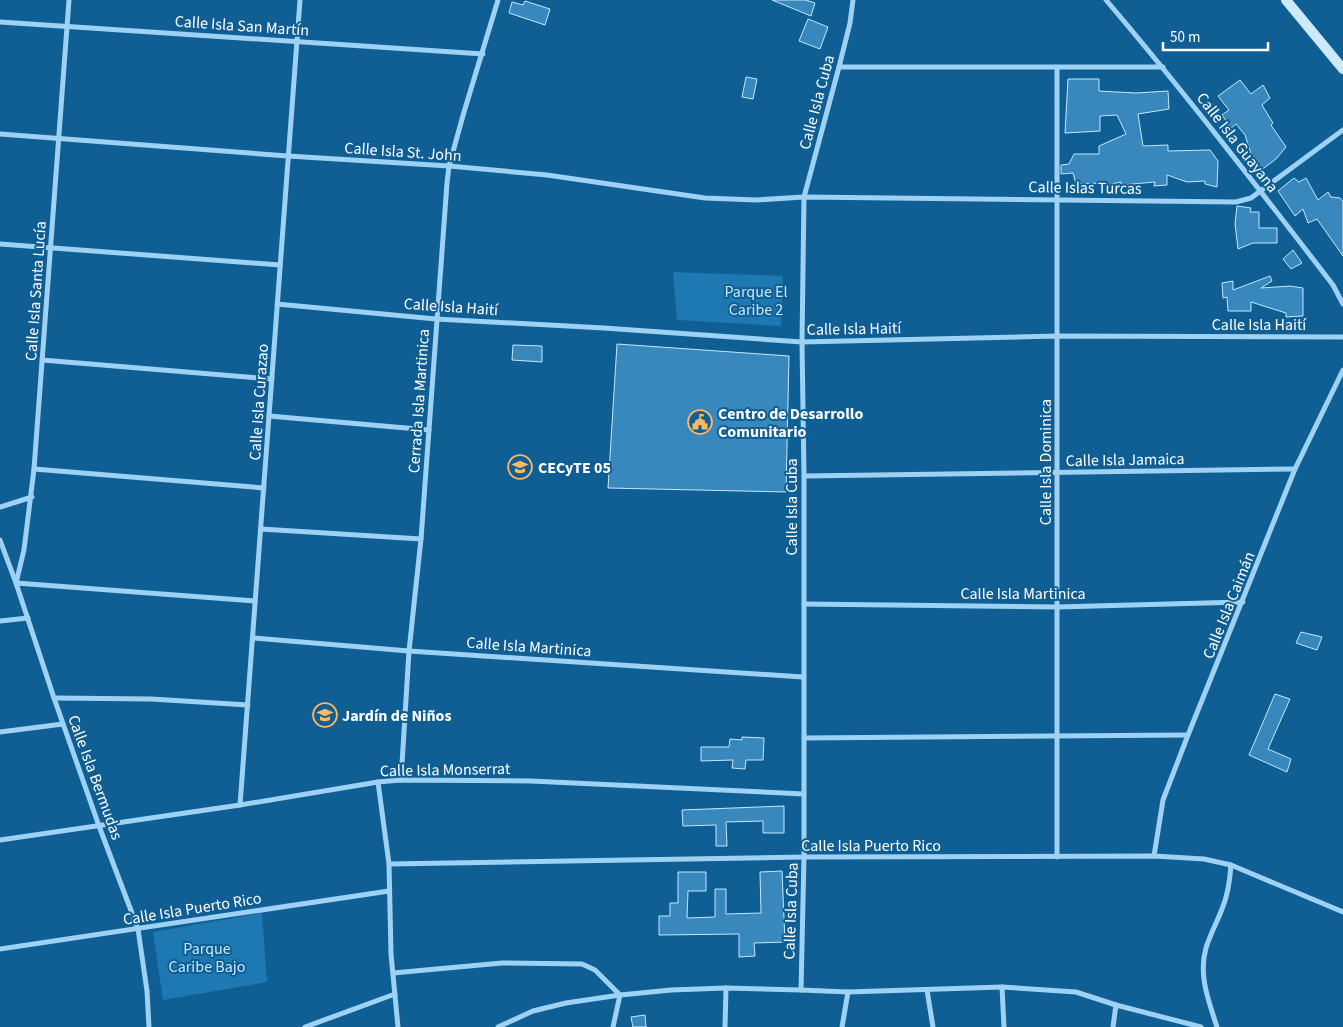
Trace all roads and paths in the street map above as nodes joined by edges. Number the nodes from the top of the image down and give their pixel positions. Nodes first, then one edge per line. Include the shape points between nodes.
1 (69, 0) edge
2 (300, 0) edge
3 (498, 0) edge
4 (853, 0) edge
5 (1106, 0) edge
6 (1286, 0) edge
7 (0, 22) edge
8 (67, 26) junction
9 (297, 42) junction
10 (483, 54) junction
11 (1163, 67) junction
12 (839, 68) junction
13 (1057, 68) junction
14 (1343, 69) edge
15 (1343, 130) edge
16 (0, 134) edge
17 (58, 139) junction
18 (288, 156) junction
19 (449, 166) junction
20 (1261, 192) junction
21 (804, 197) junction
22 (1057, 198) junction
23 (0, 244) edge
24 (51, 247) junction
25 (280, 265) junction
26 (277, 304) junction
27 (1343, 304) edge
28 (436, 319) junction
29 (1057, 336) junction
30 (1343, 336) edge
31 (802, 342) junction
32 (42, 360) junction
33 (1343, 370) edge
34 (272, 379) junction
35 (269, 416) junction
36 (429, 430) junction
37 (34, 469) junction
38 (1295, 469) junction
39 (1057, 472) junction
40 (804, 476) junction
41 (264, 488) junction
42 (32, 497) junction
43 (0, 507) edge
44 (261, 529) junction
45 (421, 539) junction
46 (0, 540) edge
47 (16, 582) junction
48 (255, 601) junction
49 (1243, 602) junction
50 (804, 604) junction
51 (1057, 607) junction
52 (28, 618) junction
53 (0, 622) edge
54 (252, 638) junction
55 (410, 651) junction
56 (804, 677) junction
57 (54, 698) junction
58 (248, 705) junction
59 (63, 724) junction
60 (0, 732) edge
61 (1188, 735) junction
62 (1057, 736) junction
63 (804, 738) junction
64 (401, 780) junction
65 (378, 782) junction
66 (804, 794) junction
67 (240, 805) junction
68 (99, 826) junction
69 (0, 840) edge
70 (1058, 856) junction
71 (1154, 856) junction
72 (804, 857) junction
73 (389, 864) junction
74 (1231, 864) junction
75 (389, 891) junction
76 (1343, 912) edge
77 (138, 929) junction
78 (0, 949) edge
79 (393, 973) junction
80 (1002, 987) junction
81 (726, 988) junction
82 (801, 990) junction
83 (927, 990) junction
84 (848, 992) junction
85 (395, 994) junction
86 (620, 995) junction
87 (1116, 1005) junction
88 (149, 1027) edge
89 (305, 1027) edge
90 (398, 1027) edge
91 (498, 1027) edge
92 (613, 1027) edge
93 (725, 1027) edge
94 (842, 1027) edge
95 (933, 1027) edge
96 (1004, 1027) edge
97 (1113, 1027) edge
98 (1201, 1027) edge
99 (1217, 1027) edge

1 - 8 street, Calle Isla Santa Lucía
2 - 9 street, Calle Isla Curazao
3 - 10 street, Cerrada Isla Martinica
4 - 12 street, Calle Isla Cuba
5 - 11 street, Calle Isla Guayana
6 - 14 street
7 - 8 street, Calle Isla San Martín
8 - 9 street, Calle Isla San Martín
8 - 17 street, Calle Isla Santa Lucía
9 - 10 street, Calle Isla San Martín
9 - 18 street, Calle Isla Curazao
10 - 19 street, Cerrada Isla Martinica
11 - 13 street
11 - 20 street, Calle Isla Guayana
12 - 13 street
12 - 21 street, Calle Isla Cuba
13 - 22 street, Calle Isla Dominica
15 - 20 street, Calle Islas Turcas
16 - 17 street, Calle Isla St. John
17 - 18 street, Calle Isla St. John
17 - 24 street, Calle Isla Santa Lucía
18 - 19 street, Calle Isla St. John
18 - 25 street, Calle Isla Curazao
19 - 21 street, Calle Isla St. John via 547,175 705,198 756,200
19 - 28 street, Cerrada Isla Martinica
20 - 22 street, Calle Islas Turcas via 1241,202
20 - 27 street, Calle Isla Guayana via 1334,284
21 - 22 street, Calle Islas Turcas
21 - 31 street, Calle Isla Cuba
22 - 29 street, Calle Isla Dominica
23 - 24 street
24 - 25 street
24 - 32 street, Calle Isla Santa Lucía
25 - 26 street, Calle Isla Curazao
26 - 28 street, Calle Isla Haití
26 - 34 street, Calle Isla Curazao
28 - 31 street, Calle Isla Haití
28 - 36 street, Cerrada Isla Martinica
29 - 30 street, Calle Isla Haití
29 - 31 street, Calle Isla Haití
29 - 39 street, Calle Isla Dominica
31 - 40 street, Calle Isla Cuba
32 - 34 street
32 - 37 street, Calle Isla Santa Lucía
33 - 38 street, Calle Isla Caimán
34 - 35 street, Calle Isla Curazao
35 - 36 street
35 - 41 street, Calle Isla Curazao
36 - 45 street, Cerrada Isla Martinica
37 - 41 street
37 - 42 street, Calle Isla Santa Lucía
38 - 39 street, Calle Isla Jamaica
38 - 49 street, Calle Isla Caimán
39 - 40 street, Calle Isla Jamaica
39 - 51 street, Calle Isla Dominica
40 - 50 street, Calle Isla Cuba
41 - 44 street, Calle Isla Curazao
42 - 43 street
42 - 47 street, Calle Isla Santa Lucía
44 - 45 street
44 - 48 street, Calle Isla Curazao
45 - 55 street, Cerrada Isla Martinica
46 - 47 street, Calle Isla Bermudas
47 - 48 street
47 - 52 street, Calle Isla Bermudas
48 - 54 street, Calle Isla Curazao
49 - 51 street, Calle Isla Martinica
49 - 61 street, Calle Isla Caimán
50 - 51 street, Calle Isla Martinica
50 - 56 street, Calle Isla Cuba
51 - 62 street, Calle Isla Dominica
52 - 53 street
52 - 57 street, Calle Isla Bermudas
54 - 55 street, Calle Isla Martinica
54 - 58 street, Calle Isla Curazao
55 - 56 street, Calle Isla Martinica
55 - 64 street, Cerrada Isla Martinica
56 - 63 street, Calle Isla Cuba
57 - 58 street
57 - 59 street, Calle Isla Bermudas
58 - 67 street, Calle Isla Curazao
59 - 60 street
59 - 68 street, Calle Isla Bermudas
61 - 62 street
61 - 71 street, Calle Isla Caimán via 1163,800
62 - 63 street
62 - 70 street, Calle Isla Dominica
63 - 66 street, Calle Isla Cuba
64 - 65 street, Calle Isla Monserrat
64 - 66 street, Calle Isla Monserrat via 531,781
65 - 67 street, Calle Isla Monserrat
65 - 73 street
66 - 72 street, Calle Isla Cuba
67 - 68 street, Calle Isla Monserrat
68 - 69 street, Calle Isla Monserrat
68 - 77 street, Calle Isla Bermudas
70 - 71 street, Calle Isla Puerto Rico
70 - 72 street, Calle Isla Puerto Rico
71 - 74 street, Calle Isla Puerto Rico
72 - 73 street, Calle Isla Puerto Rico
72 - 82 street, Calle Isla Cuba
73 - 75 street
74 - 76 street, Calle Isla Puerto Rico
74 - 99 street via 1223,908 1205,949 1204,987
75 - 77 street, Calle Isla Puerto Rico
75 - 79 street
77 - 78 street, Calle Isla Puerto Rico
77 - 88 street, Calle Isla Bermudas
79 - 85 street
79 - 86 street via 502,963 582,964 595,970
80 - 83 street
80 - 87 street via 1076,992
80 - 96 street
81 - 82 street
81 - 86 street
81 - 93 street
82 - 84 street
83 - 84 street
83 - 95 street
84 - 94 street
85 - 89 street
85 - 90 street
86 - 91 street via 533,1011
86 - 92 street
87 - 97 street
87 - 98 street

